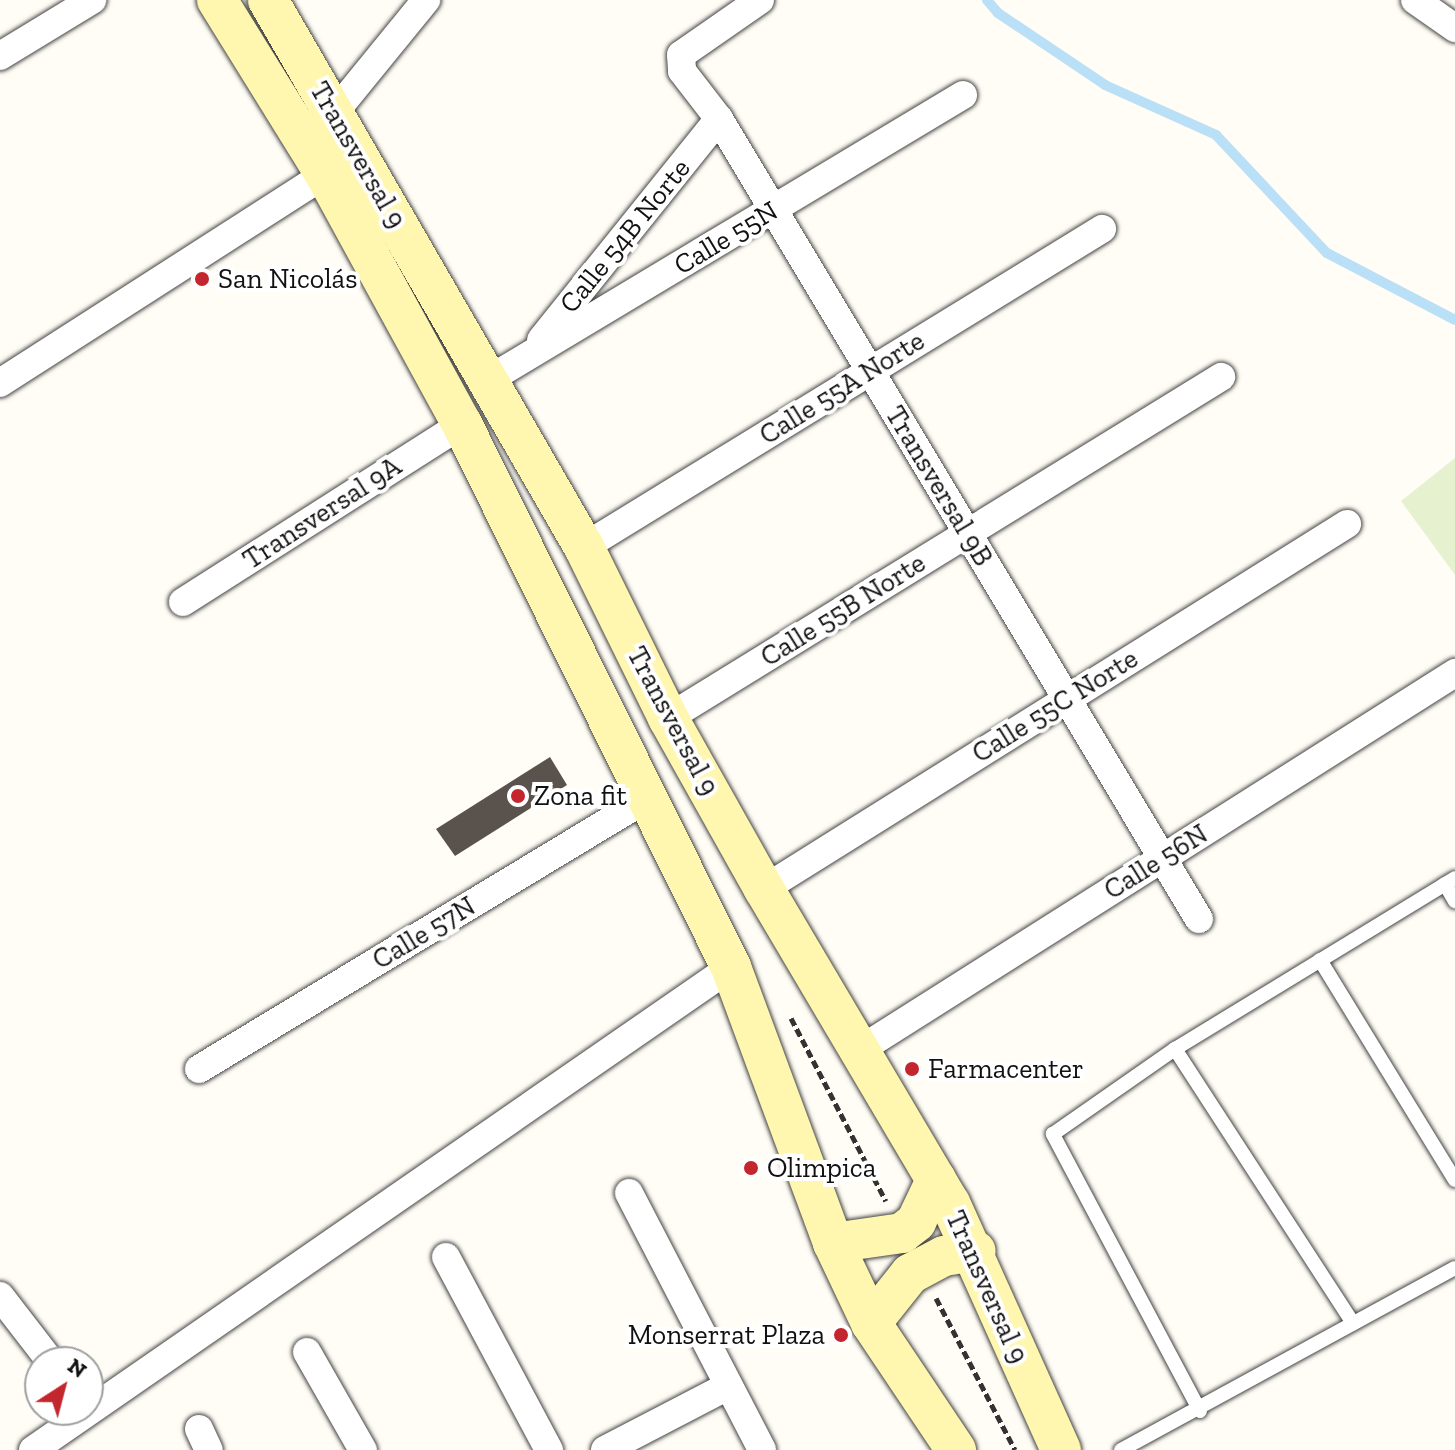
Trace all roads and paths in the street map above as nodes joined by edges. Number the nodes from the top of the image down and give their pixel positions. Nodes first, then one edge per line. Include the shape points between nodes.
1 (92, 0) edge
2 (217, 0) edge
3 (268, 0) edge
4 (426, 0) edge
5 (760, 0) edge
6 (1415, 0) edge
7 (1455, 28) edge
8 (0, 56) edge
9 (963, 95) dead end
10 (334, 113) junction
11 (719, 119) junction
12 (325, 174) junction
13 (773, 211) junction
14 (1102, 229) dead end
15 (530, 353) junction
16 (870, 371) junction
17 (1221, 377) dead end
18 (488, 380) junction
19 (0, 383) edge
20 (462, 424) junction
21 (1347, 524) dead end
22 (967, 533) junction
23 (584, 547) junction
24 (183, 602) dead end
25 (1455, 673) edge
26 (1066, 699) junction
27 (668, 718) junction
28 (649, 797) junction
29 (1162, 858) junction
30 (1450, 881) edge
31 (764, 889) junction
32 (1455, 901) edge
33 (1199, 919) dead end
34 (1320, 960) junction
35 (731, 967) junction
36 (1175, 1049) junction
37 (858, 1051) junction
38 (199, 1069) dead end
39 (936, 1180) junction
40 (1455, 1180) edge
41 (629, 1193) dead end
42 (833, 1243) junction
43 (976, 1251) junction
44 (446, 1257) dead end
45 (1455, 1268) edge
46 (0, 1296) edge
47 (871, 1323) junction
48 (1353, 1323) junction
49 (39, 1346) edge
50 (307, 1352) dead end
51 (728, 1386) junction
52 (104, 1399) edge
53 (1200, 1411) junction
54 (66, 1426) edge
55 (33, 1450) edge
56 (363, 1450) edge
57 (549, 1450) edge
58 (605, 1450) edge
59 (762, 1450) edge
60 (954, 1450) edge
61 (1061, 1450) edge
62 (1121, 1450) edge

1 - 8 street
2 - 12 main road, Transversal 9
3 - 10 main road, Transversal 9
4 - 10 street
5 - 11 street, Transversal 9B via 681,55 682,71
6 - 7 street
9 - 13 street, Calle 55N
10 - 18 main road, Transversal 9
11 - 13 street, Transversal 9B
11 - 15 street, Calle 54B Norte
12 - 19 street
12 - 20 main road, Transversal 9
13 - 15 street, Calle 55N
13 - 16 street, Transversal 9B
14 - 16 street, Calle 55A Norte
15 - 18 street, Calle 55N
16 - 22 street, Transversal 9B
16 - 23 street, Calle 55A Norte
17 - 22 street, Calle 55B Norte
18 - 23 main road, Transversal 9
20 - 24 street, Transversal 9A
20 - 28 main road, Transversal 9
21 - 26 street, Calle 55C Norte
22 - 26 street, Transversal 9B
22 - 27 street, Calle 55B Norte
23 - 27 main road, Transversal 9
25 - 29 street, Calle 56N
26 - 29 street, Transversal 9B
26 - 31 street, Calle 55C Norte
27 - 31 main road, Transversal 9
28 - 35 main road, Transversal 9
28 - 38 street, Calle 57N
29 - 33 street, Transversal 9B
29 - 37 street, Calle 56N
30 - 32 lane
30 - 34 lane
31 - 37 main road, Transversal 9
34 - 36 lane
34 - 40 lane
35 - 42 main road, Transversal 9
35 - 52 street
36 - 48 lane
36 - 53 lane via 1053,1134
37 - 39 main road, Transversal 9
39 - 42 main road via 916,1222 902,1233
39 - 43 main road, Transversal 9
41 - 51 street
42 - 47 main road, Transversal 9
43 - 47 main road via 944,1256 910,1274
43 - 61 main road, Transversal 9
44 - 57 street
45 - 48 lane
46 - 49 street
47 - 60 main road, Transversal 9
48 - 53 lane
50 - 56 street
51 - 58 street
51 - 59 street
53 - 62 lane
54 - 55 street

